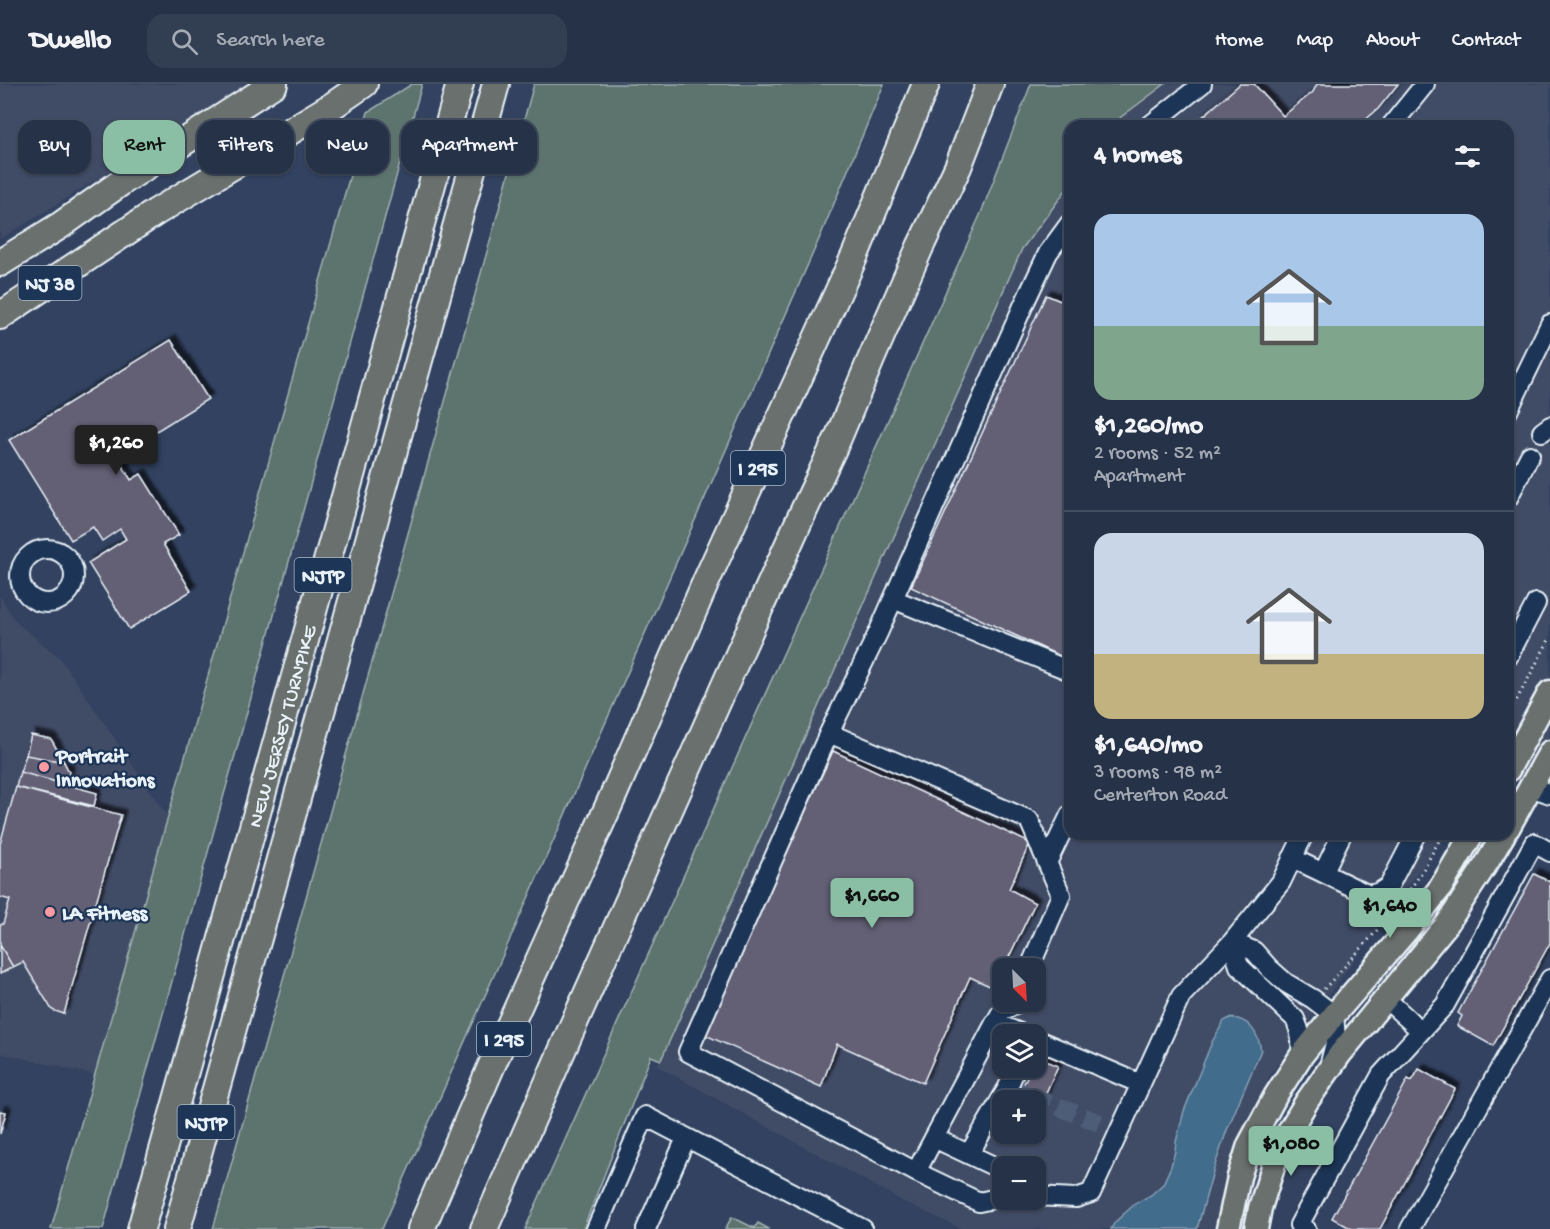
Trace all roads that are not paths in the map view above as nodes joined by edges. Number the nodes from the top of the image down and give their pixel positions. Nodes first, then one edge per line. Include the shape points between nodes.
1 (274, 84) edge
2 (364, 84) edge
3 (460, 84) edge
4 (496, 84) edge
5 (926, 84) edge
6 (990, 84) edge
7 (1006, 84) edge
8 (1202, 84) edge
9 (1425, 84) edge
10 (1157, 120) edge
11 (1396, 120) edge
12 (958, 167) junction
13 (1064, 231) edge
14 (0, 263) edge
15 (0, 316) edge
16 (1550, 324) edge
17 (1514, 399) edge
18 (1530, 455) dead end
19 (1514, 486) edge
20 (893, 599) junction
21 (1536, 603) dead end
22 (1514, 645) edge
23 (1064, 669) edge
24 (1550, 692) edge
25 (829, 733) junction
26 (1550, 752) edge
27 (1514, 759) edge
28 (1540, 790) edge
29 (1514, 820) edge
30 (1064, 828) edge
31 (1514, 829) edge
32 (1301, 840) edge
33 (1339, 840) edge
34 (1413, 840) edge
35 (1468, 840) edge
36 (1500, 840) edge
37 (1542, 848) edge
38 (1292, 858) junction
39 (1047, 863) junction
40 (1323, 873) junction
41 (1441, 886) junction
42 (1232, 942) junction
43 (1034, 958) edge
44 (1550, 979) edge
45 (1386, 999) junction
46 (1001, 1012) edge
47 (1334, 1015) junction
48 (995, 1023) joint
49 (1421, 1030) junction
50 (1046, 1044) edge
51 (1301, 1056) junction
52 (1329, 1069) junction
53 (1012, 1078) edge
54 (1141, 1084) junction
55 (686, 1138) junction
56 (934, 1138) junction
57 (969, 1154) junction
58 (992, 1165) edge
59 (916, 1172) junction
60 (1046, 1190) edge
61 (1046, 1197) edge
62 (1061, 1198) junction
63 (992, 1199) edge
64 (141, 1229) edge
65 (177, 1229) edge
66 (421, 1229) edge
67 (484, 1229) edge
68 (596, 1229) edge
69 (646, 1229) edge
70 (863, 1229) edge
71 (1228, 1229) edge
72 (1256, 1229) edge
73 (1306, 1229) edge
74 (1410, 1229) edge

1 - 14 highway, NJ 38
2 - 15 highway, NJ 38 via 156,212
3 - 64 highway, NEW JERSEY TURNPIKE / NJTP
4 - 65 highway, NEW JERSEY TURNPIKE / NJTP
5 - 66 highway, I 295 via 855,255 708,577
6 - 12 highway, I 295
7 - 12 highway
8 - 10 lane
9 - 11 lane
12 - 67 highway, I 295
13 - 20 lane via 1028,294
16 - 17 lane
18 - 19 lane
20 - 23 lane
20 - 25 lane
21 - 22 lane
24 - 27 main road
25 - 39 lane via 1029,820
25 - 59 lane via 688,1052
26 - 28 main road
28 - 29 main road
30 - 39 lane
31 - 37 lane
32 - 38 lane
33 - 40 lane
34 - 40 lane via 1389,886 1380,892 1369,894
35 - 41 main road
36 - 45 main road via 1448,924
37 - 49 lane via 1445,1005
38 - 40 lane
38 - 42 lane via 1281,882
39 - 43 lane via 1061,896
41 - 45 main road via 1433,917 1386,976
41 - 47 main road
42 - 47 lane via 1254,951 1286,983
42 - 51 lane via 1239,966 1295,1019 1302,1041
42 - 54 lane via 1181,996
44 - 74 lane
45 - 49 lane
45 - 52 main road
46 - 48 lane
47 - 51 main road
47 - 52 lane via 1336,1039
48 - 56 lane
49 - 73 lane via 1381,1075 1299,1225
50 - 54 lane
51 - 71 main road via 1249,1145
52 - 72 main road via 1279,1148
53 - 57 lane
54 - 62 lane via 1091,1193
55 - 68 lane via 645,1116
55 - 69 lane
55 - 70 lane
56 - 57 lane
56 - 59 lane
57 - 58 lane
59 - 63 lane via 979,1202
60 - 62 lane
61 - 62 lane

